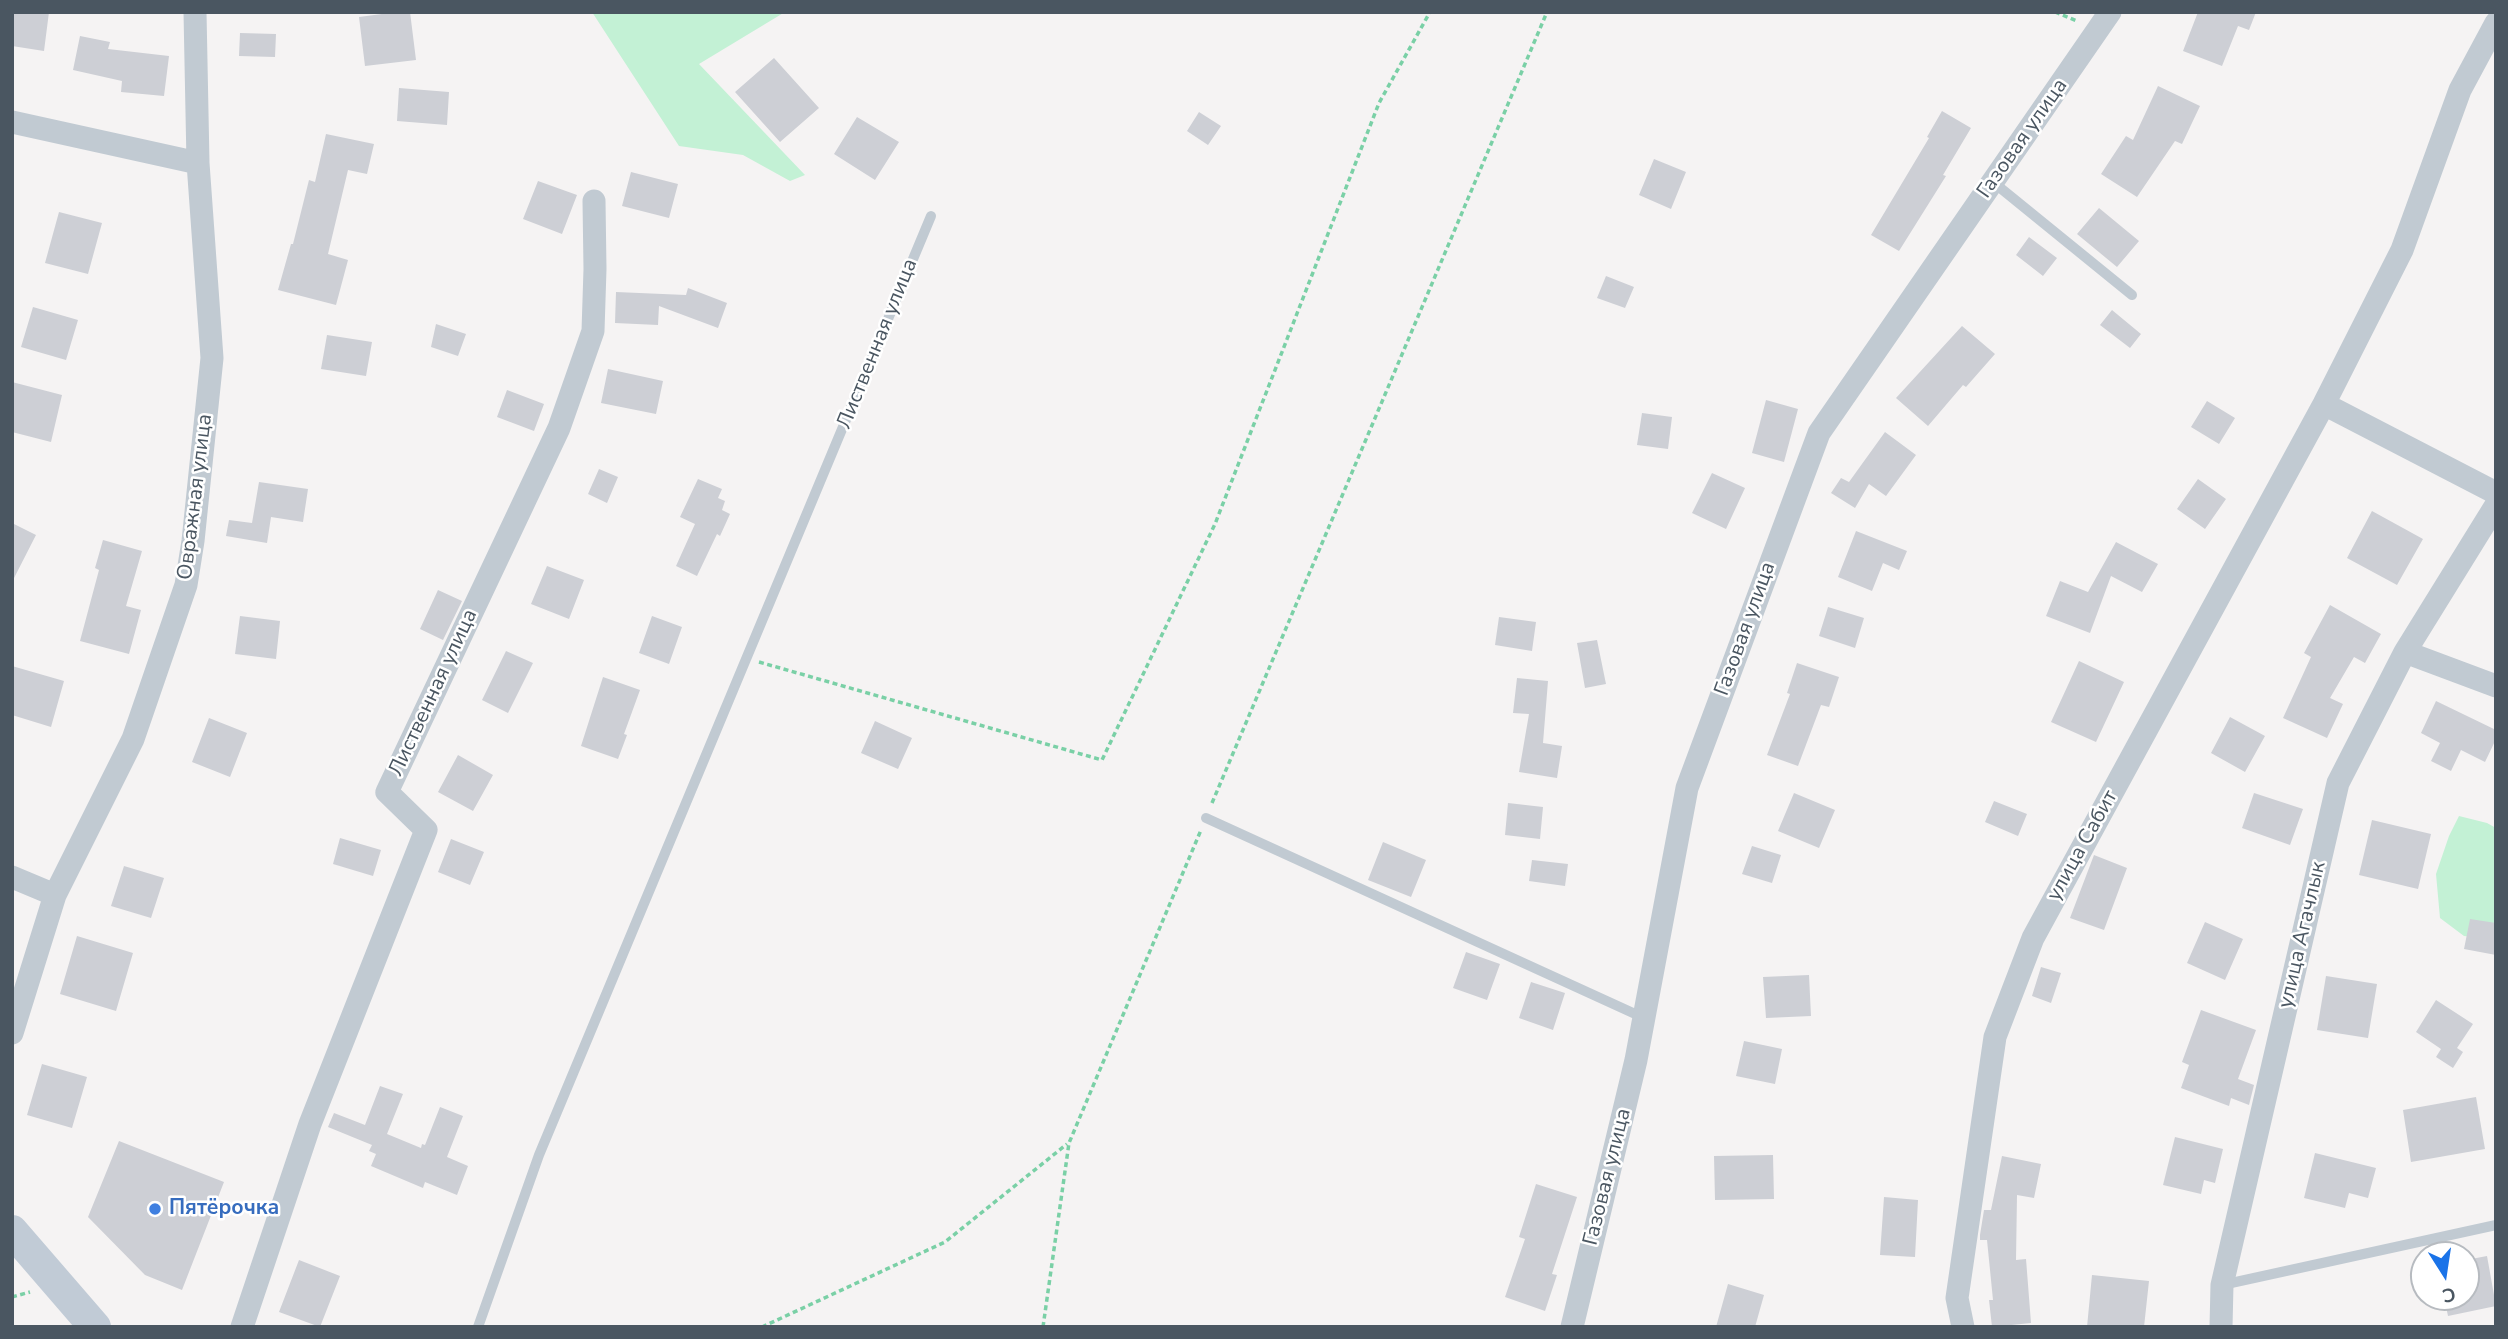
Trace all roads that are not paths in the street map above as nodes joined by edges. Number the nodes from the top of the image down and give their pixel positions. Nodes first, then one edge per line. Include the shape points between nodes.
1 (195, 12) edge
2 (2110, 12) edge
3 (2496, 23) edge
4 (12, 122) edge
5 (198, 163) junction
6 (1993, 182) junction
7 (594, 201) dead end
8 (931, 216) dead end
9 (2132, 295) dead end
10 (2324, 404) junction
11 (2496, 493) edge
12 (2496, 505) edge
13 (2405, 652) junction
14 (2496, 686) edge
15 (1206, 818) road end
16 (12, 877) edge
17 (55, 895) junction
18 (1644, 1018) junction
19 (12, 1033) edge
20 (2496, 1225) edge
21 (13, 1234) edge
22 (2222, 1284) junction
23 (95, 1327) edge
24 (242, 1327) edge
25 (478, 1327) edge
26 (1572, 1327) edge
27 (1963, 1327) edge
28 (2221, 1327) edge

1 - 5 street, Овражная улица
2 - 6 street, Газовая улица
3 - 10 street, улица Сабит via 2460,90 2402,250
4 - 5 street
5 - 17 street, Овражная улица via 212,358 186,585 133,739
6 - 9 lane
6 - 18 street, Газовая улица via 1819,433 1687,788
7 - 24 street, Лиственная улица via 593,331 559,428 387,792 426,830 310,1124
8 - 25 lane, Лиственная улица via 539,1155
10 - 11 street
10 - 27 street, улица Сабит via 2033,939 1995,1038 1956,1298
12 - 13 street, улица Агачлык
13 - 14 street
13 - 22 street, улица Агачлык via 2337,783
15 - 18 lane
16 - 17 street
17 - 19 street, Овражная улица
18 - 26 street, Газовая улица
20 - 22 lane
21 - 23 street
22 - 28 street, улица Агачлык

